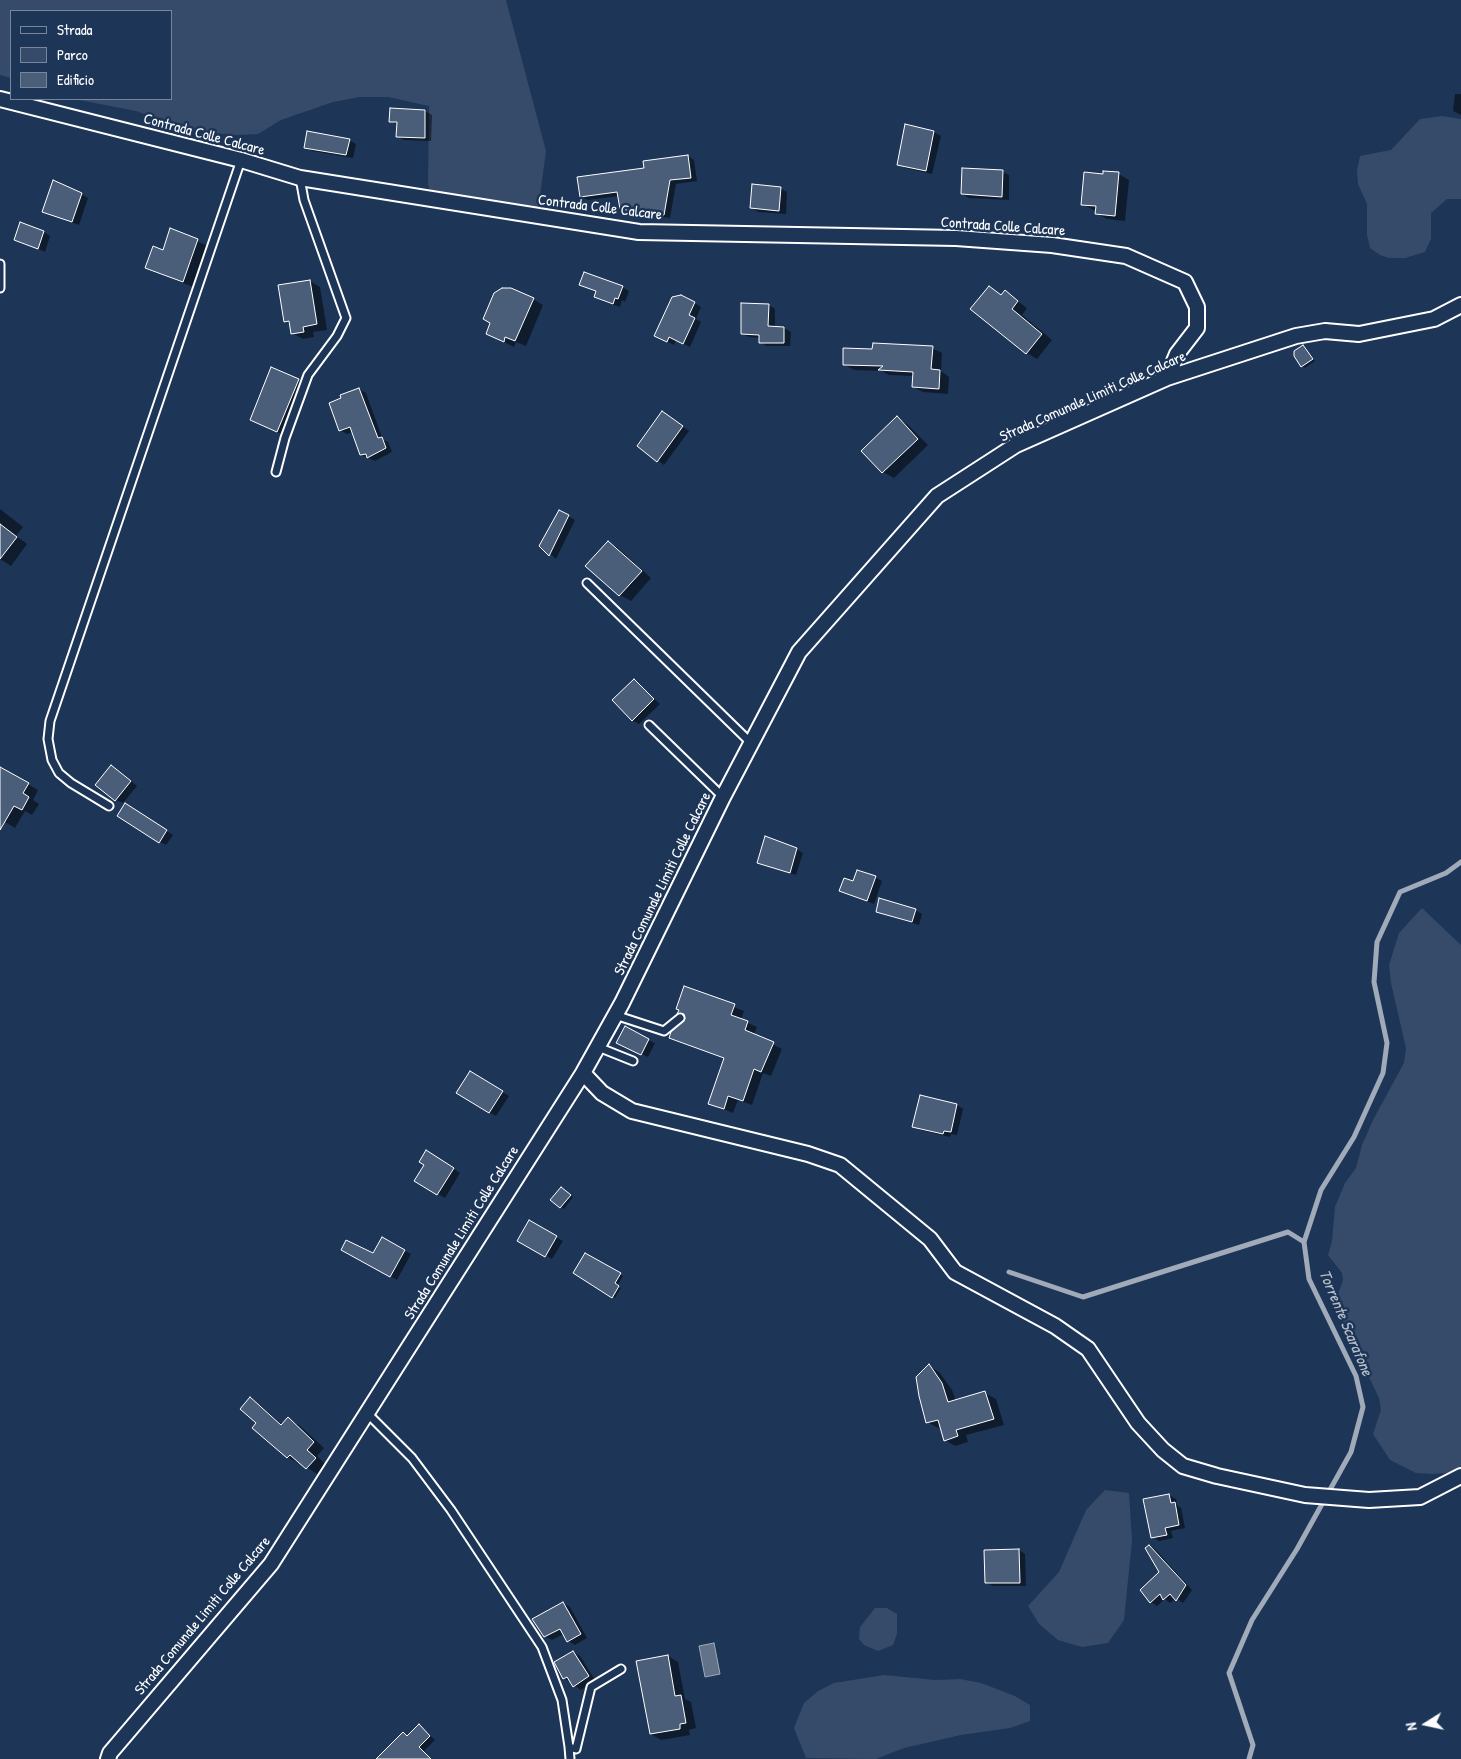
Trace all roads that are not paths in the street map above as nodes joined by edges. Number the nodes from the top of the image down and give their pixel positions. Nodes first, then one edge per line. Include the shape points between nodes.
1 (0, 99) edge
2 (241, 160) junction
3 (300, 178) junction
4 (0, 264) edge
5 (0, 288) edge
6 (1461, 305) edge
7 (1167, 378) junction
8 (276, 472) dead end
9 (587, 583) dead end
10 (649, 725) dead end
11 (751, 743) junction
12 (723, 797) junction
13 (109, 806) dead end
14 (615, 1015) junction
15 (680, 1018) dead end
16 (598, 1047) junction
17 (633, 1061) dead end
18 (583, 1073) junction
19 (367, 1413) junction
20 (1461, 1476) edge
21 (621, 1669) dead end
22 (569, 1747) junction
23 (108, 1759) edge
24 (570, 1759) edge

1 - 2 street, Contrada Colle Calcare
2 - 3 street, Contrada Colle Calcare
2 - 13 lane via 50,721 48,739 52,760 59,773
3 - 7 street, Contrada Colle Calcare via 639,232 956,238 1052,245 1126,256 1185,282 1197,307 1197,328 1178,354
3 - 8 lane via 304,200 346,318 308,375
4 - 5 lane
6 - 7 street, Strada Comunale Limiti Colle Calcare via 1434,319 1359,334 1325,331 1296,336
7 - 11 street, Strada Comunale Limiti Colle Calcare via 1016,445 937,496 799,652
9 - 11 lane
10 - 12 lane
11 - 12 street, Strada Comunale Limiti Colle Calcare
12 - 14 street, Strada Comunale Limiti Colle Calcare
14 - 15 lane via 664,1031
14 - 16 street, Strada Comunale Limiti Colle Calcare
16 - 17 lane
16 - 18 street, Strada Comunale Limiti Colle Calcare
18 - 19 street, Strada Comunale Limiti Colle Calcare
18 - 20 street via 602,1093 632,1111 808,1154 840,1165 930,1239 954,1272 1056,1326 1088,1349 1138,1423 1183,1466 1305,1495 1336,1499 1420,1497
19 - 22 lane via 412,1458 446,1503 542,1647 562,1700
19 - 23 street, Strada Comunale Limiti Colle Calcare via 271,1564
21 - 22 lane via 591,1687 576,1749
22 - 24 lane

